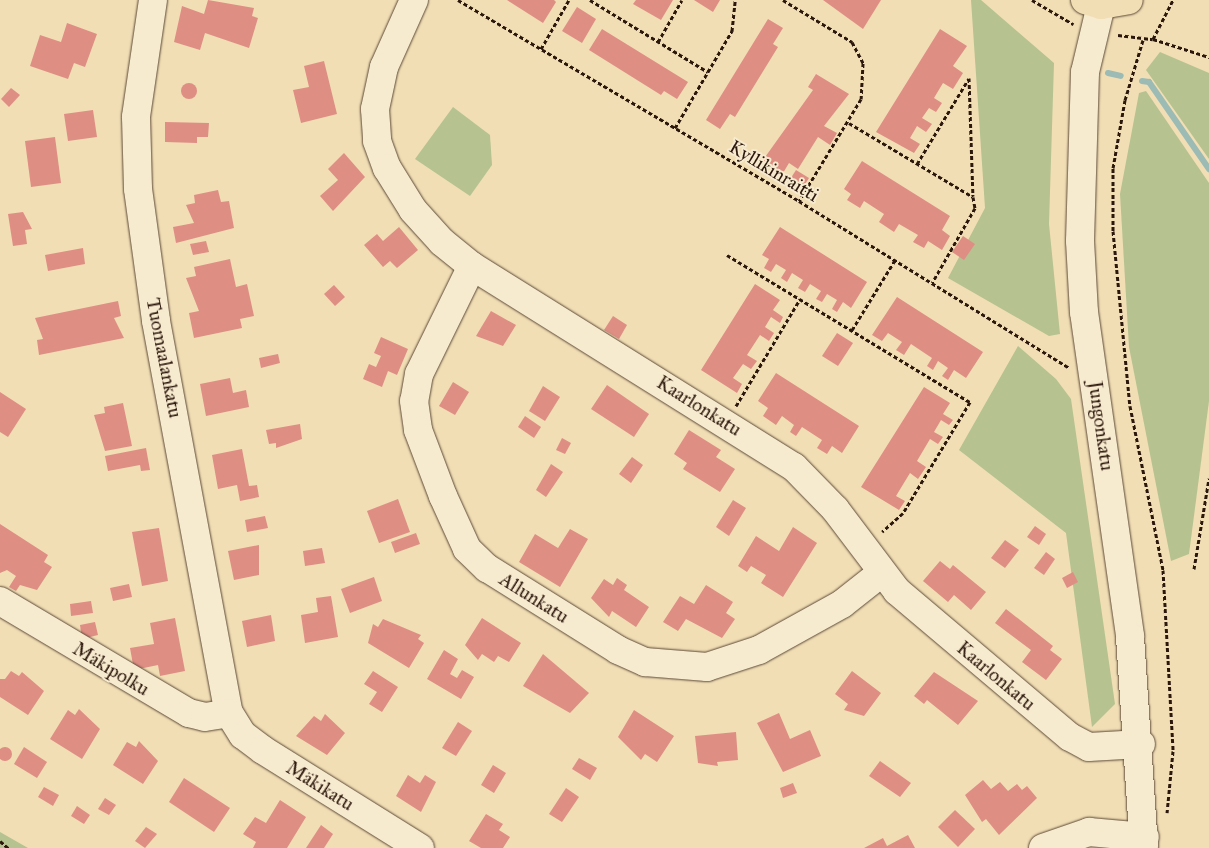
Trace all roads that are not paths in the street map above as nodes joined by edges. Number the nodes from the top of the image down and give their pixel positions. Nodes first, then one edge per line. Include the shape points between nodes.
1 (153, 0) edge
2 (1129, 0) edge
3 (408, 2) edge
4 (1093, 3) edge
5 (472, 266) junction
6 (880, 574) junction
7 (0, 601) edge
8 (229, 713) junction
9 (1141, 744) junction
10 (1144, 843) edge
11 (420, 848) edge
12 (1043, 848) edge

1 - 8 street, Tuomaalankatu via 136,117 141,214 156,321
2 - 4 main road
3 - 5 street, Kaarlonkatu via 384,67 375,110 377,141 388,168 414,210 442,242
4 - 9 street, Jungonkatu via 1085,72 1080,241 1084,312 1130,637
5 - 6 street, Kaarlonkatu via 771,449 815,486
5 - 6 street, Allunkatu via 419,374 414,401 418,430 442,496 467,549 487,568 618,650 645,662 690,667 712,666 759,650 842,604
6 - 9 street, Kaarlonkatu via 1070,737 1090,747
7 - 8 street, Mäkipolku via 189,713 205,717
8 - 11 street, Mäkikatu via 244,735 263,750
9 - 10 street, Jungonkatu
10 - 12 street via 1088,832

